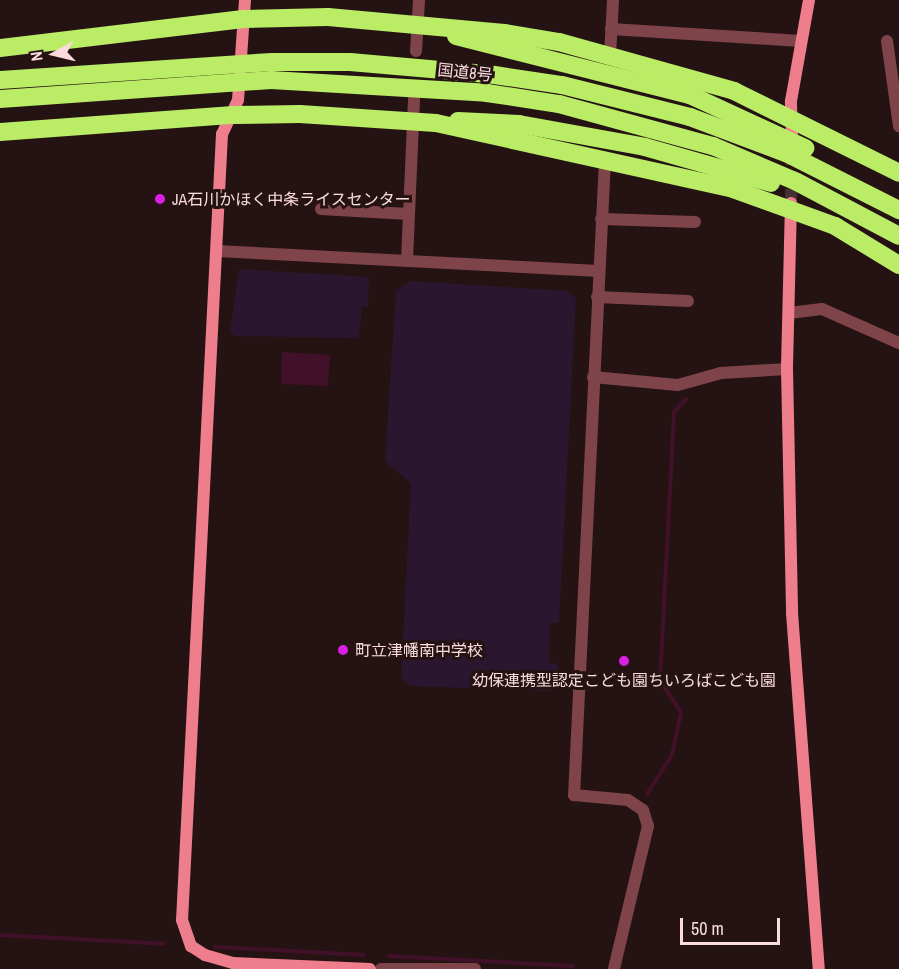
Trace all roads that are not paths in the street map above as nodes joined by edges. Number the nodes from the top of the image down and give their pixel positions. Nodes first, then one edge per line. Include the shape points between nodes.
1 (245, 0) edge
2 (419, 0) edge
3 (613, 0) edge
4 (808, 0) edge
5 (245, 19) junction
6 (425, 26) junction
7 (611, 29) junction
8 (887, 40) dead end
9 (801, 41) junction
10 (0, 48) edge
11 (416, 51) dead end
12 (610, 56) junction
13 (0, 80) edge
14 (0, 99) edge
15 (414, 99) dead end
16 (898, 108) edge
17 (233, 115) junction
18 (413, 122) junction
19 (436, 123) junction
20 (899, 126) edge
21 (792, 127) junction
22 (0, 132) edge
23 (604, 160) junction
24 (899, 173) edge
25 (899, 199) edge
26 (791, 204) junction
27 (321, 209) dead end
28 (899, 210) edge
29 (409, 214) junction
30 (601, 219) junction
31 (694, 222) dead end
32 (899, 236) edge
33 (217, 250) junction
34 (407, 260) junction
35 (899, 265) edge
36 (598, 271) junction
37 (597, 297) junction
38 (688, 301) dead end
39 (789, 313) junction
40 (899, 343) edge
41 (787, 369) junction
42 (594, 377) junction
43 (370, 969) edge
44 (381, 969) edge
45 (475, 969) edge
46 (614, 969) edge
47 (819, 969) edge

1 - 5 street
2 - 6 street
3 - 7 street
4 - 9 street
5 - 6 highway via 328,17
5 - 10 highway
5 - 17 street via 238,100
6 - 11 street
6 - 12 highway via 515,34
6 - 25 highway via 690,95 807,149
7 - 9 street
7 - 12 street
8 - 16 street
9 - 21 street via 791,101
12 - 21 highway via 734,91
13 - 28 highway, 国道8号 via 209,63 272,62 350,62 488,74 632,100 690,117 786,153
14 - 32 highway, 国道8号 via 271,80 487,93 627,121 713,146 787,177
15 - 18 street
16 - 20 street
17 - 18 highway via 300,114
17 - 22 highway
17 - 33 street via 222,134
18 - 19 highway
18 - 29 street
19 - 23 highway
19 - 32 highway via 519,124 676,154 762,179 880,236
21 - 24 highway
23 - 26 highway
23 - 30 street
26 - 35 highway
26 - 39 street
27 - 29 street
29 - 34 street
30 - 31 street
30 - 36 street
33 - 34 street
33 - 43 street via 182,920 191,946 205,955 233,963
34 - 36 street
36 - 37 street
37 - 38 street
37 - 42 street
39 - 40 street via 822,309
39 - 41 street
41 - 42 street via 721,373 678,385
41 - 47 street via 792,614
42 - 46 street via 574,795 628,800 643,810 648,826
44 - 45 street

